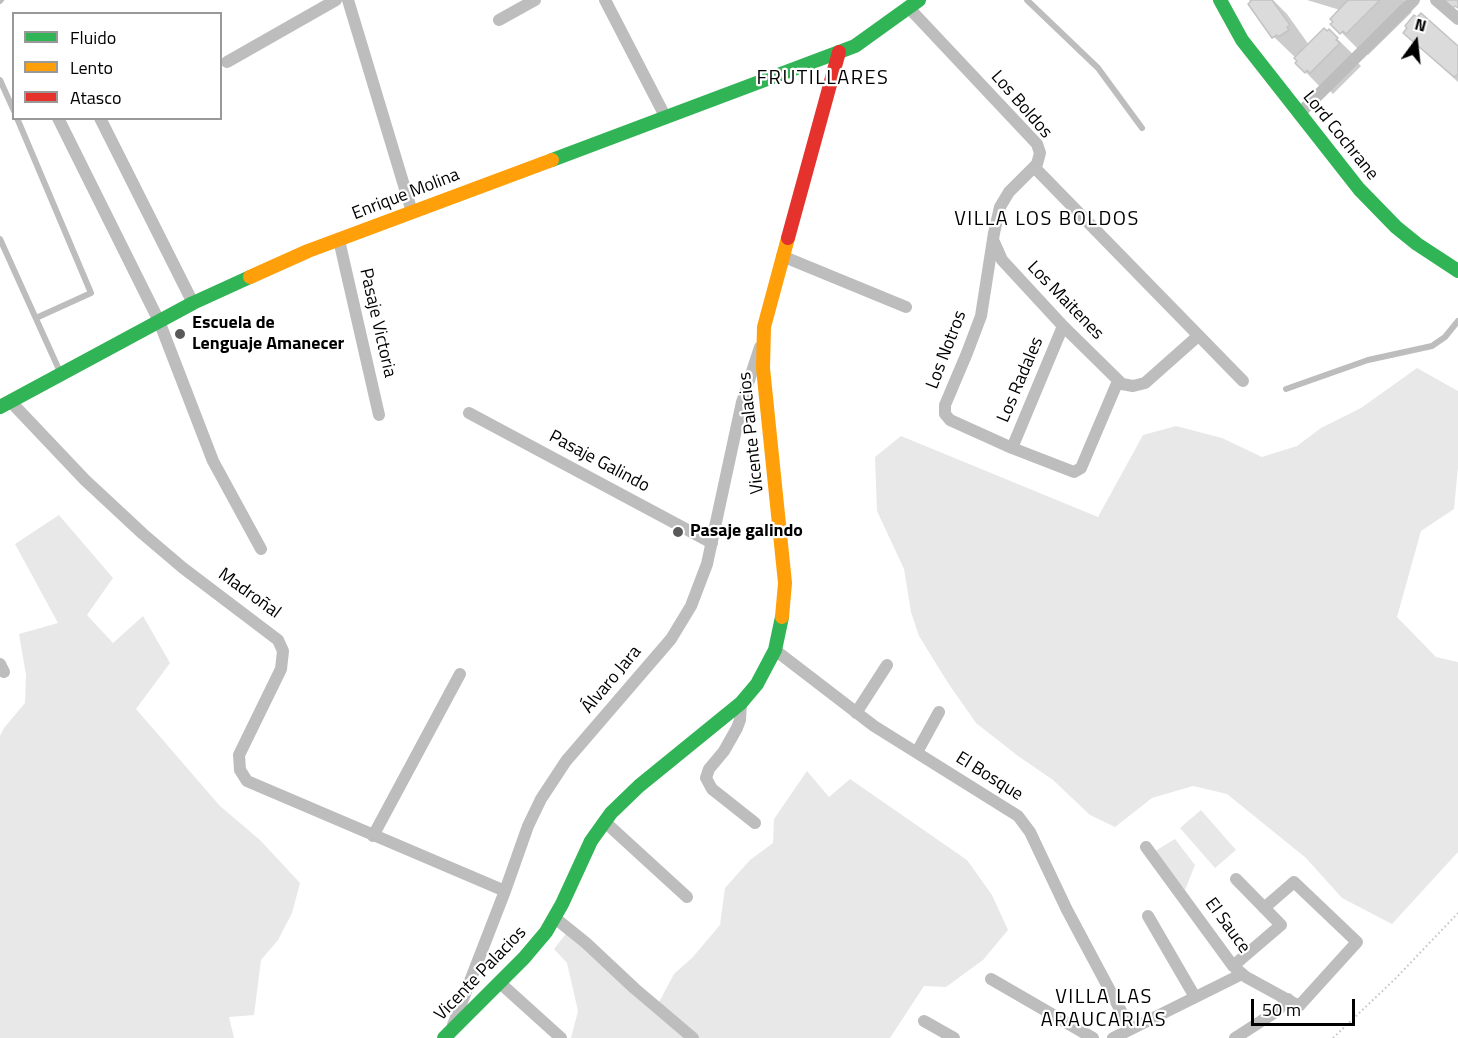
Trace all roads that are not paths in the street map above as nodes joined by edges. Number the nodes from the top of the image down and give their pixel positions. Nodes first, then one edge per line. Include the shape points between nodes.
1 (336, 0) edge
2 (348, 0) edge
3 (535, 0) edge
4 (605, 0) edge
5 (1027, 0) edge
6 (1220, 0) edge
7 (1414, 0) edge
8 (1436, 0) edge
9 (914, 4) edge
10 (1458, 19) edge
11 (499, 20) dead end
12 (839, 52) junction
13 (227, 62) dead end
14 (0, 80) edge
15 (12, 107) edge
16 (1299, 114) junction
17 (665, 116) junction
18 (18, 120) edge
19 (59, 120) edge
20 (101, 120) edge
21 (1142, 128) dead end
22 (1035, 167) junction
23 (412, 212) junction
24 (0, 239) edge
25 (339, 240) junction
26 (994, 241) junction
27 (782, 256) junction
28 (1458, 271) edge
29 (193, 303) junction
30 (906, 307) dead end
31 (36, 318) junction
32 (159, 321) junction
33 (1458, 321) edge
34 (1064, 326) junction
35 (1198, 336) junction
36 (762, 340) junction
37 (61, 375) junction
38 (1118, 381) junction
39 (1243, 381) dead end
40 (1286, 389) dead end
41 (6, 405) edge
42 (469, 413) dead end
43 (379, 415) dead end
44 (1012, 448) junction
45 (712, 543) junction
46 (261, 549) dead end
47 (775, 650) junction
48 (887, 665) dead end
49 (460, 674) dead end
50 (741, 703) junction
51 (939, 712) dead end
52 (856, 713) junction
53 (917, 752) junction
54 (605, 822) junction
55 (755, 823) dead end
56 (373, 836) junction
57 (1146, 847) dead end
58 (1236, 879) dead end
59 (505, 891) junction
60 (687, 897) dead end
61 (1264, 908) junction
62 (1148, 916) dead end
63 (555, 918) junction
64 (1237, 970) junction
65 (991, 979) dead end
66 (499, 982) junction
67 (1195, 997) junction
68 (1288, 999) junction
69 (924, 1021) dead end
70 (1130, 1028) junction
71 (448, 1033) edge
72 (561, 1038) edge
73 (693, 1038) edge
74 (954, 1038) edge
75 (1093, 1038) edge
76 (1113, 1038) edge
77 (1235, 1038) edge

1 - 13 street
2 - 23 street
3 - 11 street
4 - 17 street
5 - 21 lane via 1098,68
6 - 16 main road, Lord Cochrane via 1242,40
7 - 16 street
8 - 10 street
9 - 12 main road via 855,46
9 - 22 street, Los Boldos via 1037,144 1040,157
12 - 17 main road, Enrique Molina
12 - 27 main road, Vicente Palacios
14 - 15 lane
16 - 28 main road, Lord Cochrane via 1377,209 1417,244
17 - 23 main road, Enrique Molina
18 - 31 lane via 91,293
19 - 32 street
20 - 29 street
22 - 26 street, Los Notros via 1004,199
22 - 35 street, Los Boldos
23 - 25 main road, Enrique Molina
24 - 31 lane
25 - 29 main road, Enrique Molina
25 - 43 street, Pasaje Victoria
26 - 34 street, Los Maitenes via 1002,260
26 - 44 street, Los Notros via 981,316 944,409 950,420
27 - 30 street
27 - 36 main road, Vicente Palacios
29 - 32 main road, Enrique Molina
31 - 37 lane
32 - 37 main road, Enrique Molina
32 - 46 street via 213,461
33 - 40 lane via 1432,346 1368,360
34 - 38 street, Los Maitenes
34 - 44 street, Los Radales
35 - 38 street via 1144,383 1132,386
35 - 39 street, Los Boldos
36 - 45 street, Álvaro Jara via 742,402
36 - 47 main road, Vicente Palacios via 784,583 782,622
37 - 41 main road, Enrique Molina
38 - 44 street, Los Notros via 1077,471
41 - 56 street, Madroñal via 143,534 279,640 283,651 281,669 239,755 240,770 247,781
42 - 45 street, Pasaje Galindo
45 - 59 street, Álvaro Jara via 700,585 682,623 548,786 528,826
47 - 50 main road, Vicente Palacios via 766,670
47 - 52 street, El Bosque
48 - 52 street
49 - 56 street
50 - 54 main road, Vicente Palacios via 625,799
50 - 55 street via 737,728 706,778 711,789
51 - 53 street
52 - 53 street, El Bosque
53 - 70 street, El Bosque via 1025,823
54 - 60 street
54 - 63 main road, Vicente Palacios
56 - 59 street, Madroñal
57 - 64 street, El Sauce
58 - 61 street
59 - 71 street, Álvaro Jara
61 - 64 street via 1281,925
61 - 68 street, El Sauce via 1294,882 1357,942 1299,1006
62 - 67 street
63 - 66 main road, Vicente Palacios via 536,945
63 - 73 street
64 - 67 street
64 - 68 street, El Sauce
65 - 75 street
66 - 71 main road, Vicente Palacios
66 - 72 street
67 - 70 street
68 - 77 street via 1277,1011
69 - 74 street
70 - 76 street

